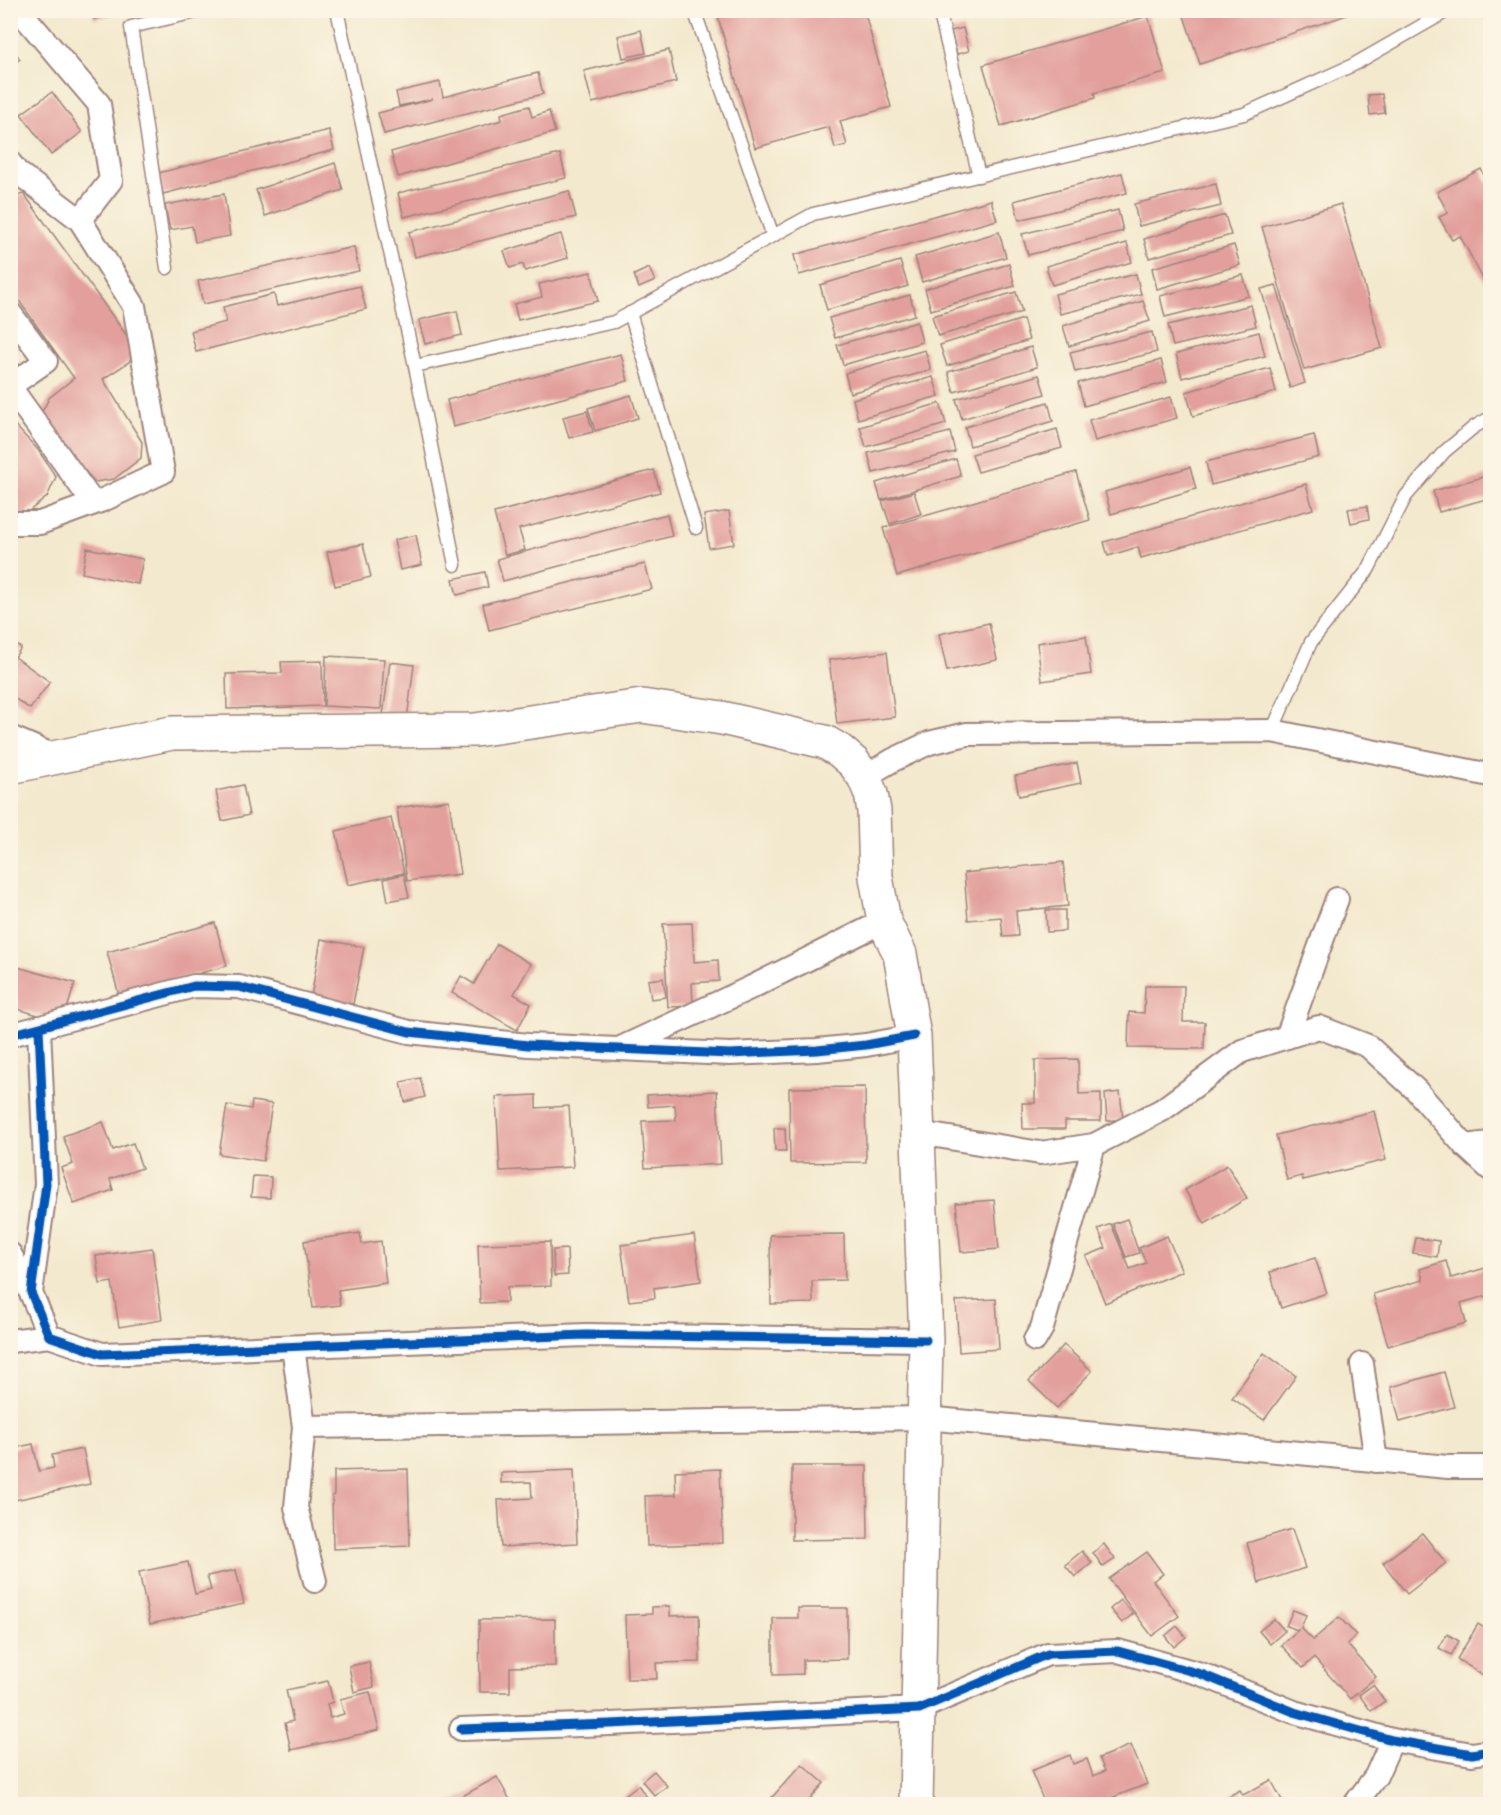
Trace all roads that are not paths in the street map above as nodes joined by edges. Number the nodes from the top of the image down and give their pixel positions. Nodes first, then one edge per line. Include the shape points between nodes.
1 (19, 10) edge
2 (205, 10) edge
3 (337, 10) edge
4 (694, 10) edge
5 (939, 10) edge
6 (1449, 10) edge
7 (13, 171) edge
8 (979, 176) junction
9 (80, 220) junction
10 (773, 236) junction
11 (167, 268) dead end
12 (10, 313) edge
13 (630, 313) junction
14 (416, 366) junction
15 (10, 386) edge
16 (1491, 418) edge
17 (93, 503) junction
18 (10, 523) edge
19 (696, 528) dead end
20 (455, 565) dead end
21 (1272, 731) junction
22 (10, 737) edge
23 (57, 757) junction
24 (10, 766) edge
25 (1491, 775) edge
26 (864, 777) junction
27 (1337, 899) dead end
28 (884, 921) junction
29 (39, 1028) junction
30 (10, 1035) edge
31 (914, 1036) junction
32 (1287, 1037) junction
33 (619, 1049) junction
34 (919, 1133) junction
35 (1491, 1143) edge
36 (1094, 1145) junction
37 (1465, 1146) junction
38 (1491, 1169) edge
39 (10, 1254) edge
40 (31, 1293) junction
41 (49, 1336) junction
42 (926, 1340) junction
43 (1035, 1340) dead end
44 (10, 1341) edge
45 (292, 1347) junction
46 (1362, 1364) dead end
47 (926, 1418) junction
48 (304, 1427) junction
49 (1376, 1461) junction
50 (1491, 1467) edge
51 (315, 1581) dead end
52 (919, 1709) junction
53 (461, 1729) dead end
54 (1392, 1740) junction
55 (1491, 1750) edge
56 (916, 1804) edge
57 (1355, 1804) edge

1 - 9 street via 99,104 111,180
2 - 11 lane via 131,27
3 - 14 lane
4 - 10 lane
5 - 8 lane
6 - 8 lane via 1353,65 1244,114
7 - 9 street
8 - 10 lane via 813,214
9 - 17 street via 134,306 163,472
10 - 13 lane
12 - 15 street via 46,361
13 - 14 lane via 614,322
13 - 19 lane
14 - 20 lane
15 - 17 street
16 - 21 lane via 1474,426 1444,452 1406,496 1368,570 1311,642
17 - 18 street via 40,523
21 - 25 street
21 - 26 street via 967,734 929,743
22 - 23 street
23 - 24 main road
23 - 26 main road via 172,732 475,730 642,706 722,718 825,742 854,763
26 - 28 main road via 874,811 876,877
27 - 32 street
28 - 31 main road via 900,954
28 - 33 street
29 - 30 street
29 - 33 street via 194,986 239,987 409,1032 528,1045
29 - 40 street via 46,1184
31 - 33 street via 774,1053
31 - 34 main road
32 - 36 street via 1242,1051 1162,1110
32 - 37 street via 1319,1027 1368,1046 1416,1090
34 - 36 street via 1040,1153
34 - 42 main road
35 - 37 street
36 - 43 street via 1042,1328
37 - 38 street
39 - 40 street
40 - 41 street
41 - 44 street
41 - 45 street via 102,1354
42 - 45 street via 586,1335
42 - 47 main road
45 - 48 street
46 - 49 street
47 - 48 street
47 - 49 street
47 - 52 main road
48 - 51 street via 296,1507
49 - 50 street
52 - 53 street
52 - 54 street via 1048,1654 1118,1651 1201,1674 1294,1712
52 - 56 main road
54 - 55 street via 1472,1754
54 - 57 street via 1376,1776

